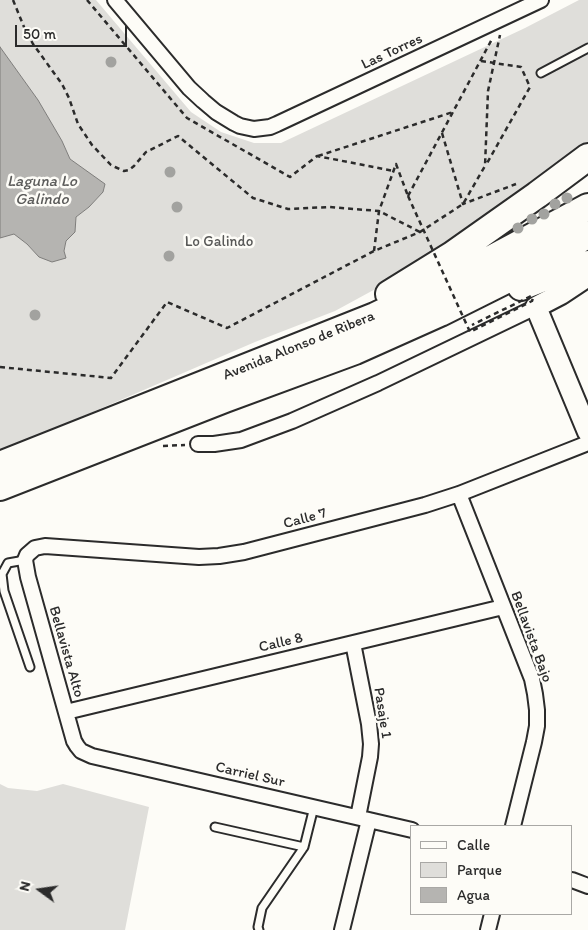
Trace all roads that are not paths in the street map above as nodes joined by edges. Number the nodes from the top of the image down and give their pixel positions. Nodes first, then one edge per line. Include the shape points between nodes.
1 (115, 0) edge
2 (541, 0) edge
3 (509, 11) edge
4 (588, 48) edge
5 (541, 73) dead end
6 (588, 157) edge
7 (588, 207) edge
8 (588, 235) edge
9 (588, 264) edge
10 (588, 276) edge
11 (536, 308) junction
12 (440, 314) junction
13 (283, 352) junction
14 (588, 432) edge
15 (588, 443) edge
16 (198, 444) dead end
17 (0, 465) edge
18 (0, 487) edge
19 (459, 494) junction
20 (25, 560) junction
21 (1, 575) edge
22 (503, 607) junction
23 (353, 643) junction
24 (30, 668) dead end
25 (66, 712) junction
26 (81, 751) joint
27 (314, 807) junction
28 (364, 818) junction
29 (513, 825) edge
30 (215, 826) dead end
31 (410, 830) edge
32 (304, 847) junction
33 (573, 880) edge
34 (588, 886) edge
35 (492, 915) edge
36 (259, 930) edge
37 (342, 930) edge
38 (488, 930) edge

1 - 3 street, Las Torres via 203,101 234,123 254,129 277,124
2 - 3 street, Las Torres
4 - 5 lane
6 - 13 highway via 428,270
7 - 13 highway, Avenida Alonso de Ribera via 416,298
8 - 12 highway, Avenida Alonso de Ribera
9 - 12 highway
10 - 11 street
11 - 14 street
11 - 16 street via 292,421 241,440
12 - 18 highway, Avenida Alonso de Ribera via 355,351
13 - 17 highway, Avenida Alonso de Ribera
15 - 19 street, Calle 7
19 - 20 street, Calle 7 via 232,555 191,556 46,546 35,548
19 - 22 street, Bellavista Bajo
20 - 21 lane via 8,563
20 - 25 street, Bellavista Alto
21 - 24 lane
22 - 23 street, Calle 8
22 - 29 street, Bellavista Bajo via 532,679 537,710 534,742
23 - 25 street, Calle 8
23 - 28 street, Pasaje 1 via 371,744
25 - 26 street, Bellavista Alto via 74,741
26 - 27 street, Carriel Sur
27 - 28 street, Carriel Sur
27 - 32 lane
28 - 31 street, Carriel Sur
28 - 37 street, Pasaje 1
30 - 32 lane
32 - 36 lane via 262,908
33 - 34 street
35 - 38 street

